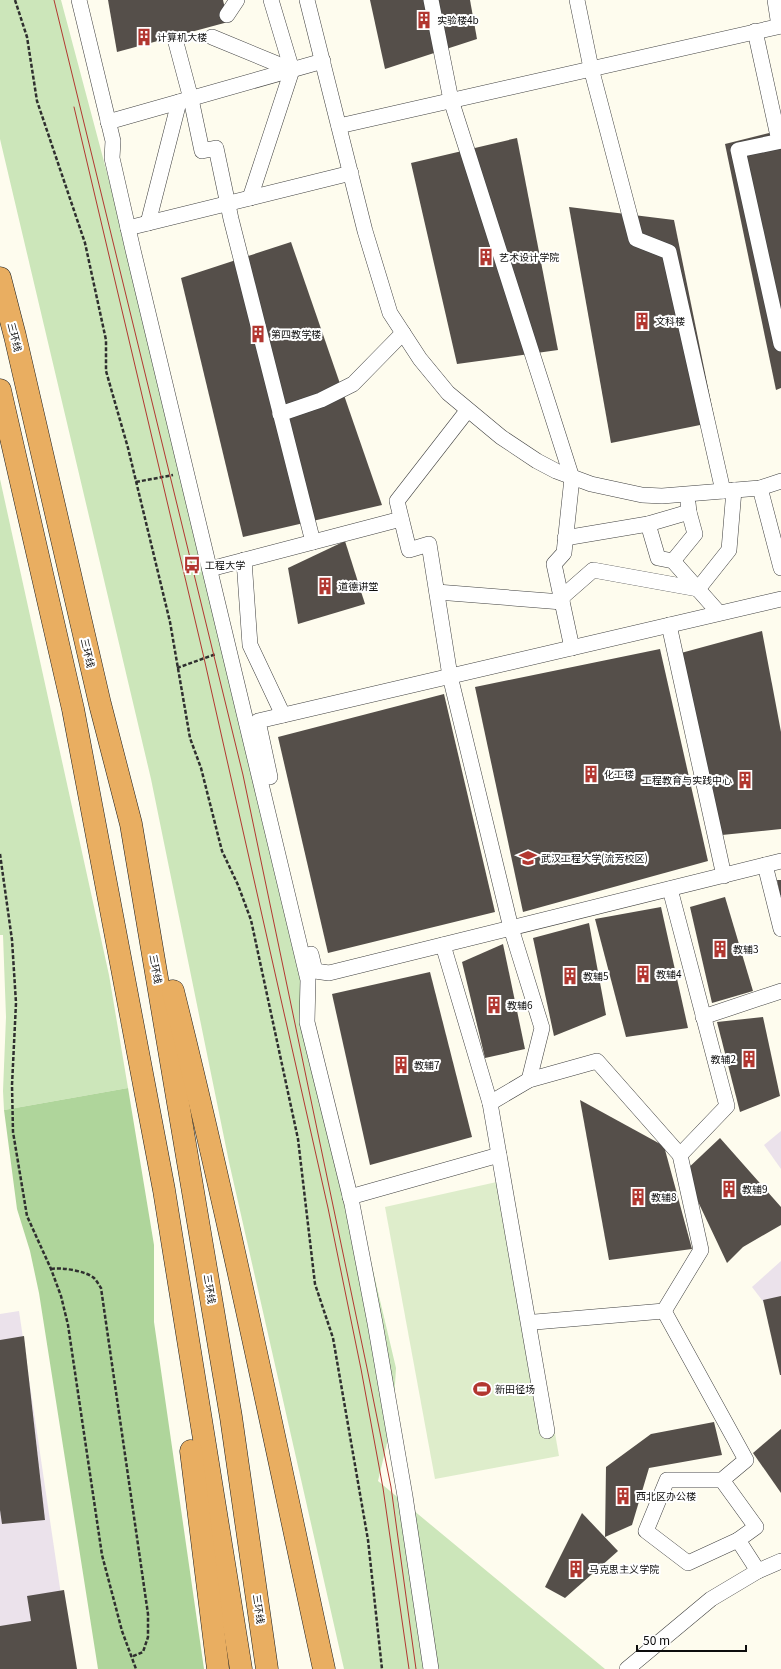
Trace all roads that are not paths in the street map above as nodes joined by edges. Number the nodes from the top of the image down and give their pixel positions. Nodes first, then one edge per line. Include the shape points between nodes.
1 (79, 0) edge
2 (237, 0) edge
3 (271, 0) edge
4 (308, 0) edge
5 (431, 0) edge
6 (577, 0) edge
7 (775, 0) edge
8 (227, 15) dead end
9 (780, 26) edge
10 (755, 31) junction
11 (212, 37) dead end
12 (175, 39) dead end
13 (323, 61) junction
14 (591, 68) junction
15 (292, 70) junction
16 (185, 100) junction
17 (451, 100) junction
18 (108, 122) junction
19 (339, 126) junction
20 (780, 141) edge
21 (351, 173) junction
22 (250, 198) junction
23 (227, 204) junction
24 (148, 223) junction
25 (128, 228) junction
26 (0, 278) edge
27 (403, 333) junction
28 (781, 344) edge
29 (0, 390) edge
30 (468, 411) junction
31 (280, 414) junction
32 (572, 478) junction
33 (781, 481) edge
34 (760, 488) junction
35 (729, 491) junction
36 (687, 494) junction
37 (689, 512) junction
38 (401, 519) junction
39 (648, 524) junction
40 (565, 538) junction
41 (313, 542) junction
42 (244, 560) junction
43 (673, 561) junction
44 (781, 568) edge
45 (210, 569) junction
46 (698, 589) junction
47 (437, 592) junction
48 (781, 599) edge
49 (562, 600) junction
50 (719, 613) junction
51 (669, 625) junction
52 (250, 645) junction
53 (572, 648) junction
54 (230, 651) junction
55 (450, 676) junction
56 (284, 715) junction
57 (131, 824) junction
58 (781, 861) edge
59 (765, 865) junction
60 (724, 876) junction
61 (670, 889) junction
62 (511, 928) junction
63 (781, 929) edge
64 (444, 945) junction
65 (781, 991) edge
66 (703, 1016) junction
67 (529, 1080) junction
68 (490, 1103) junction
69 (499, 1155) junction
70 (680, 1155) junction
71 (350, 1197) junction
72 (168, 1215) junction
73 (664, 1311) junction
74 (535, 1322) dead end
75 (547, 1431) dead end
76 (722, 1480) junction
77 (738, 1540) junction
78 (781, 1561) edge
79 (758, 1570) junction
80 (218, 1669) edge
81 (240, 1669) edge
82 (267, 1669) edge
83 (324, 1669) edge
84 (431, 1669) edge
85 (627, 1669) edge

1 - 18 street
2 - 8 street
3 - 15 street
4 - 13 street
5 - 17 street
6 - 14 street
7 - 9 street
9 - 10 street
10 - 14 street
10 - 20 street
11 - 15 street
12 - 16 street
13 - 15 street
13 - 19 street
14 - 17 street
14 - 35 street via 636,239 669,252
15 - 16 street
15 - 22 street
16 - 18 street
16 - 23 street via 202,152 216,148
16 - 24 street
17 - 19 street
17 - 32 street
18 - 25 street via 113,141 112,158
19 - 21 street
20 - 28 street via 738,150
21 - 22 street
21 - 27 street via 381,288 390,313
22 - 23 street
23 - 24 street
23 - 31 street
24 - 25 street
25 - 45 street
26 - 57 highway, 三环线 via 100,704
27 - 30 street via 448,393
27 - 31 street via 353,384 321,400
29 - 72 highway via 73,709
30 - 32 street via 538,461
30 - 38 street via 397,501
31 - 41 street
32 - 36 street via 642,495
32 - 40 street
33 - 34 street
34 - 35 street
34 - 44 street
35 - 36 street
35 - 46 street via 729,550
36 - 37 street
37 - 39 street
37 - 43 street via 695,534
38 - 41 street
38 - 47 street via 409,550 430,544
39 - 40 street
39 - 43 street via 658,558
40 - 49 street via 564,553 554,564
41 - 42 street
42 - 45 street
42 - 52 street
43 - 46 street
45 - 54 street
46 - 49 street via 593,570
46 - 50 street
47 - 49 street
47 - 55 street
48 - 50 street
49 - 53 street
50 - 51 street
51 - 53 street
51 - 60 street
52 - 54 street
52 - 56 street
53 - 55 street
54 - 71 street via 308,980 307,1022
55 - 56 street
55 - 62 street
56 - 64 street via 258,721 315,971 329,973
57 - 82 highway, 三环线 via 231,1417
57 - 83 highway via 194,1074 234,1248
58 - 59 street
59 - 60 street
59 - 63 street
60 - 61 street
61 - 62 street
61 - 66 street
62 - 64 street
62 - 67 street via 542,1028
64 - 68 street
65 - 66 street
66 - 70 street via 726,1106
67 - 68 street
67 - 70 street via 597,1062
68 - 69 street
69 - 71 street
69 - 75 street
70 - 73 street via 701,1250
71 - 84 street via 404,1488
72 - 80 highway via 172,1314
72 - 81 highway
73 - 74 street
73 - 76 street via 746,1460
76 - 77 street via 756,1527
76 - 77 street via 667,1480 646,1531 688,1563
77 - 79 street
78 - 79 street
79 - 85 street via 711,1599

